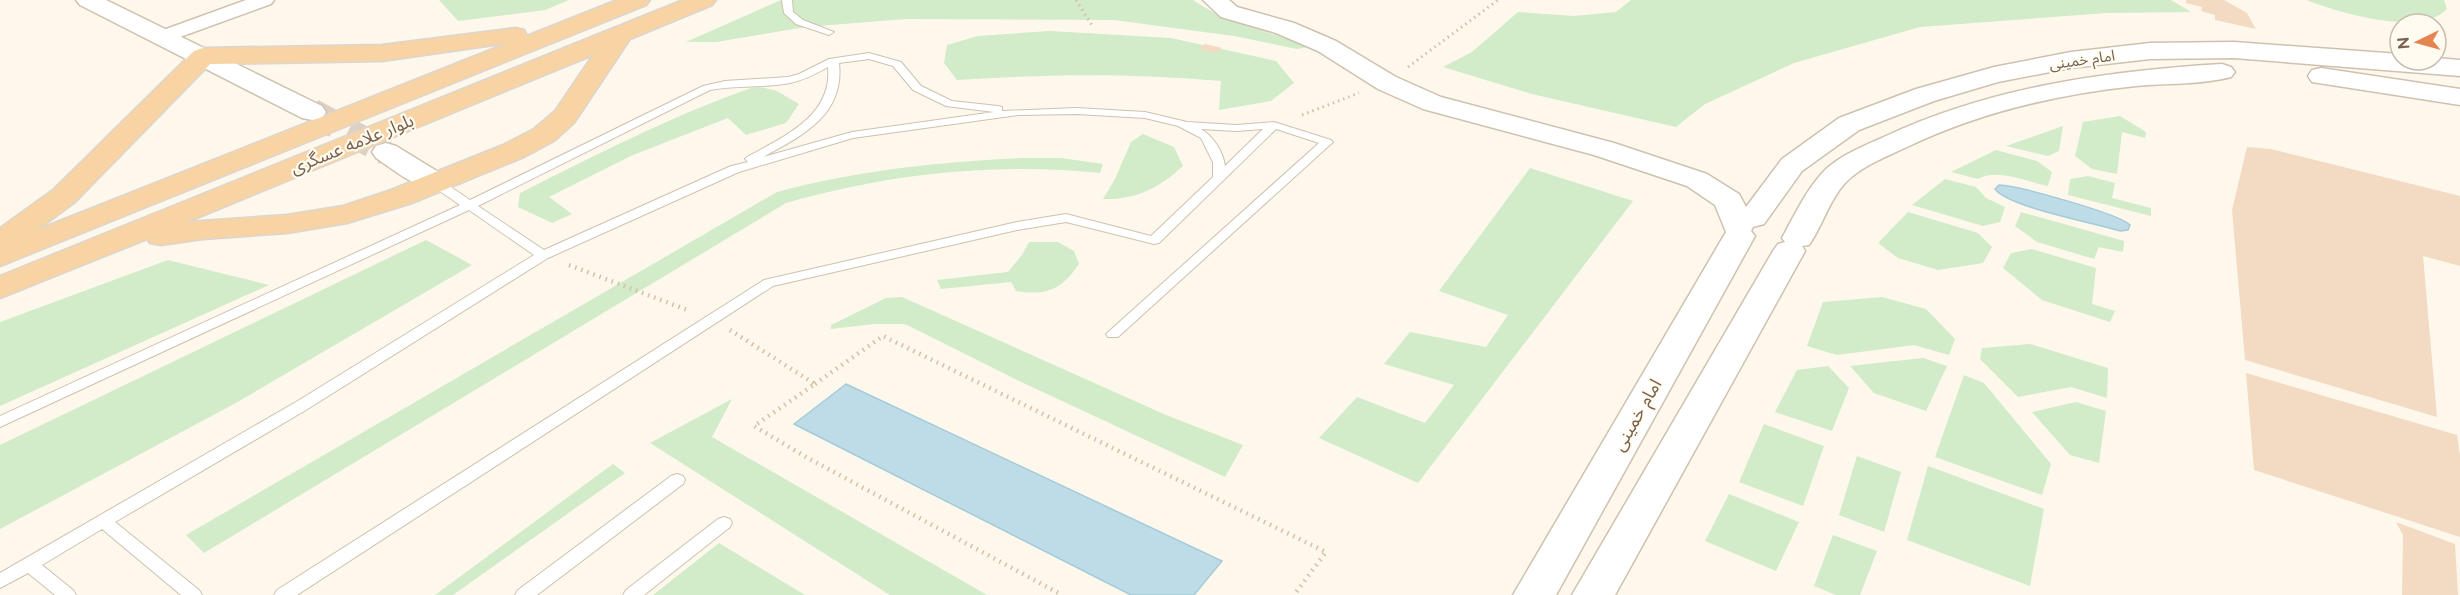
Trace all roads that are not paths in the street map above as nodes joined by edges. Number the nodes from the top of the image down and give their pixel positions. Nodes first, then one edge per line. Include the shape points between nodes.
1 (88, 0) edge
2 (264, 0) edge
3 (638, 0) edge
4 (704, 0) edge
5 (787, 0) edge
6 (1215, 0) edge
7 (582, 22) junction
8 (829, 32) dead end
9 (622, 33) junction
10 (162, 37) junction
11 (203, 56) junction
12 (833, 61) junction
13 (2460, 68) edge
14 (2460, 97) edge
15 (312, 112) tunnel mouth
16 (1018, 112) junction
17 (1182, 124) junction
18 (1274, 125) junction
19 (386, 152) tunnel mouth
20 (735, 169) junction
21 (1219, 179) junction
22 (435, 182) junction
23 (470, 205) junction
24 (1743, 227) junction
25 (0, 242) edge
26 (1793, 244) junction
27 (80, 255) junction
28 (543, 255) junction
29 (0, 256) edge
30 (0, 288) edge
31 (1113, 334) dead end
32 (0, 422) edge
33 (677, 480) dead end
34 (103, 521) junction
35 (724, 523) dead end
36 (29, 564) junction
37 (0, 581) edge
38 (67, 595) edge
39 (193, 595) edge
40 (283, 595) edge
41 (524, 595) edge
42 (632, 595) edge
43 (1534, 595) edge
44 (1593, 595) edge

1 - 10 street
2 - 10 street
3 - 7 highway, بلوار علامه عسگری
4 - 9 highway, بلوار علامه عسگری
5 - 8 lane via 788,14 798,22
6 - 24 street via 1229,12 1285,28 1327,46 1387,83 1432,103 1698,180 1728,200
7 - 11 highway via 474,42 382,53
7 - 29 highway, بلوار علامه عسگری
9 - 22 highway via 572,111 550,130 512,153
9 - 27 highway, بلوار علامه عسگری
10 - 11 street
11 - 15 street
11 - 25 highway via 64,196
12 - 16 lane via 869,56 897,64 917,88 950,104
12 - 20 lane via 831,97 817,116
12 - 23 lane via 788,80 707,88
13 - 24 street, امام خمینی via 2234,50 2150,51 2071,60 1994,75 1849,123 1792,165
14 - 26 street, امام خمینی via 2328,77 2233,71 2159,75 2014,100 1945,119 1858,161 1836,176
16 - 17 lane via 1145,115
16 - 20 lane via 852,135
17 - 18 lane via 1236,128
17 - 21 lane via 1205,136 1219,162
18 - 21 lane
18 - 31 lane via 1328,142
19 - 22 street
20 - 28 lane
21 - 40 lane via 1155,240 1066,218 769,283
22 - 23 lane
22 - 27 highway via 390,201 330,218 165,235
23 - 28 lane
23 - 32 lane
24 - 26 street via 1781,224 1795,233
24 - 43 street, امام خمینی
26 - 44 street, امام خمینی
27 - 30 highway, بلوار علامه عسگری
28 - 34 lane via 301,406
33 - 41 lane
34 - 36 lane
34 - 39 lane
35 - 42 lane
36 - 37 lane
36 - 38 lane

